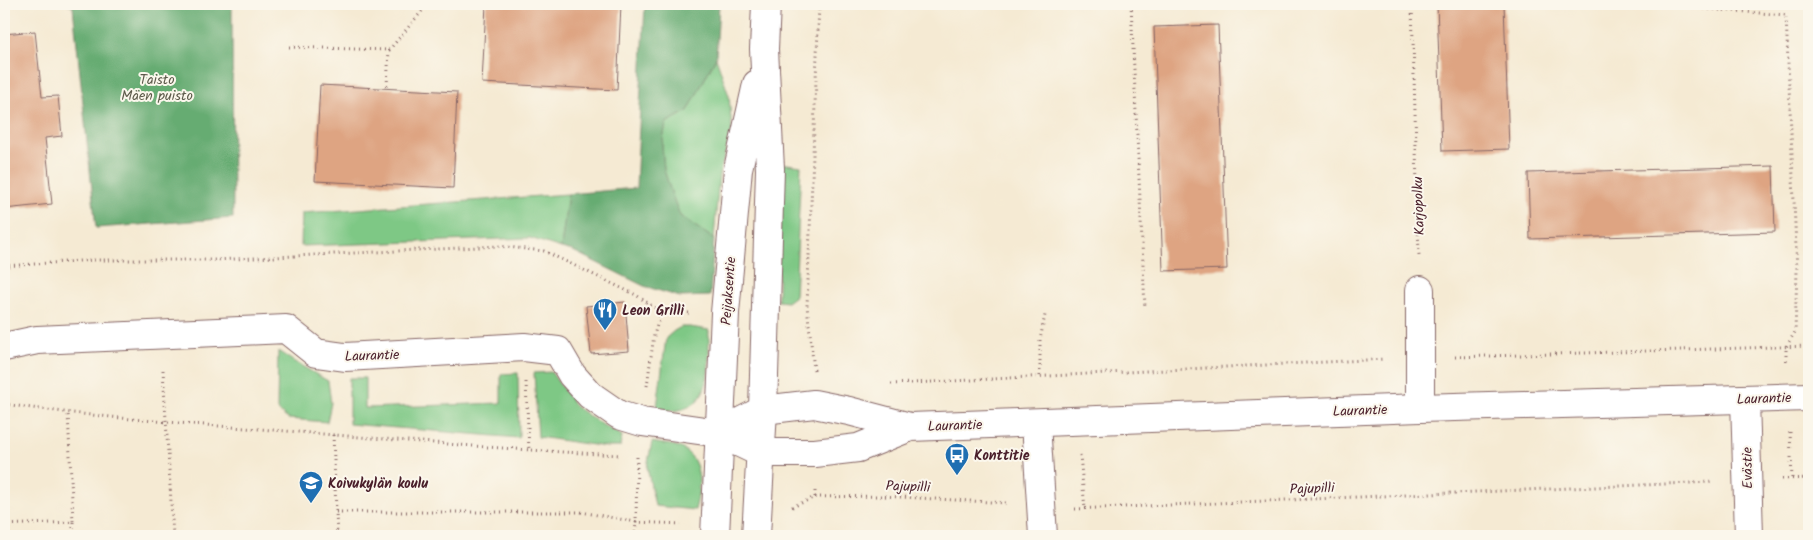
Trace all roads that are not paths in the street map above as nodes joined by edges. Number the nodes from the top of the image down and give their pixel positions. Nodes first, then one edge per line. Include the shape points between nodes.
1 (766, 4) edge
2 (764, 49) junction
3 (1420, 290) road end
4 (4, 347) edge
5 (1809, 397) edge
6 (1745, 399) junction
7 (1420, 408) junction
8 (763, 410) junction
9 (1036, 423) junction
10 (910, 427) junction
11 (720, 432) junction
12 (761, 453) junction
13 (715, 536) edge
14 (756, 536) edge
15 (1043, 536) edge
16 (1749, 536) edge

1 - 2 street, Peijaksentie
2 - 8 street, Peijaksentie via 770,169
2 - 11 street, Peijaksentie via 738,169 725,313
3 - 7 street
4 - 11 street, Laurantie via 38,340 286,329 316,353 345,357 524,347 558,351 572,375 590,395 619,415 642,422
5 - 6 street, Laurantie
6 - 7 street, Laurantie
6 - 16 street, Evästie
7 - 9 street, Laurantie
8 - 10 street, Laurantie via 814,404
8 - 11 street, Laurantie
8 - 12 street, Peijaksentie
9 - 10 street, Laurantie
9 - 15 street
10 - 12 street, Laurantie via 858,448 815,453
11 - 12 street, Laurantie
11 - 13 street, Peijaksentie
12 - 14 street, Peijaksentie

